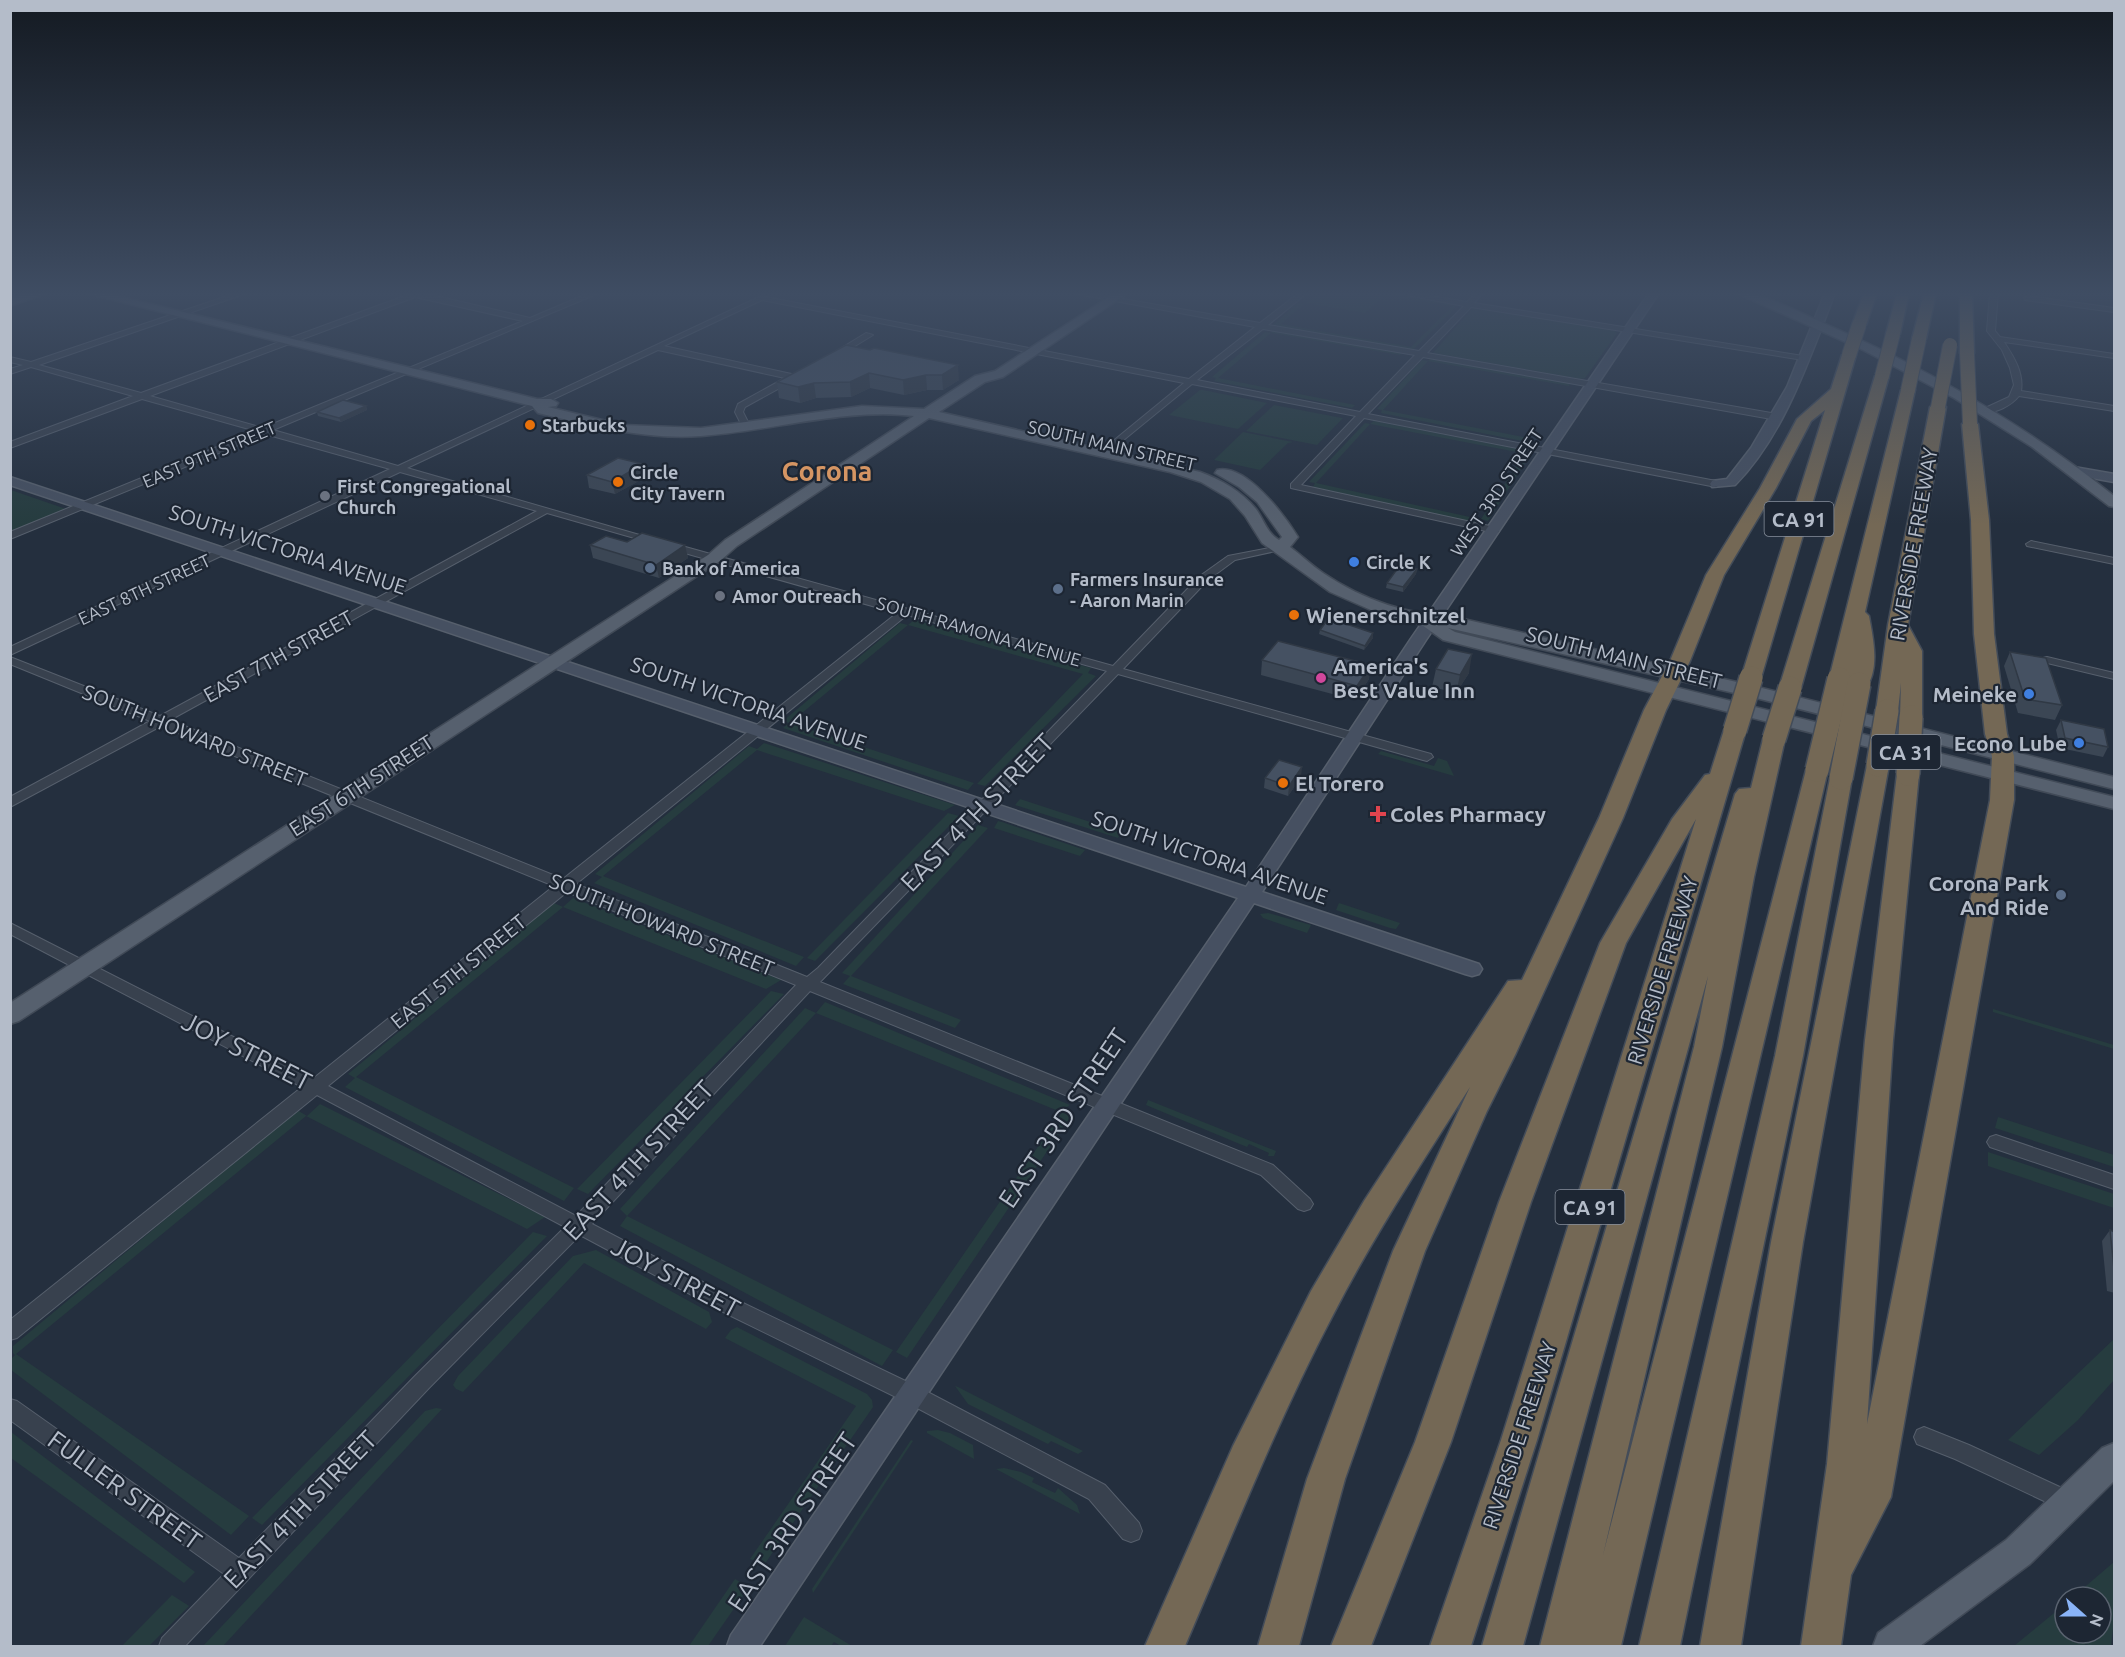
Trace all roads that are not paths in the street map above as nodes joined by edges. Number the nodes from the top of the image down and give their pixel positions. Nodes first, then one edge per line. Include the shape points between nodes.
1 (50, 370) edge
2 (211, 370) edge
3 (606, 370) edge
4 (762, 370) edge
5 (1005, 370) edge
6 (1136, 370) edge
7 (1205, 370) edge
8 (1406, 370) edge
9 (1512, 370) edge
10 (1602, 370) edge
11 (1799, 370) edge
12 (1844, 370) edge
13 (1883, 370) edge
14 (1910, 370) edge
15 (1913, 370) edge
16 (1945, 370) edge
17 (1968, 370) edge
18 (2014, 370) edge
19 (407, 371) joint
20 (803, 371) edge
21 (792, 377) junction
22 (1191, 381) junction
23 (1593, 384) junction
24 (1838, 391) junction
25 (2017, 393) junction
26 (141, 396) junction
27 (537, 403) junction
28 (2115, 409) edge
29 (1986, 411) junction
30 (942, 412) junction
31 (1363, 415) junction
32 (1777, 417) junction
33 (744, 422) junction
34 (264, 431) junction
35 (10, 445) edge
36 (1109, 449) junction
37 (1548, 450) junction
38 (399, 468) junction
39 (2074, 471) junction
40 (2115, 478) edge
41 (10, 480) edge
42 (1716, 484) joint
43 (2115, 503) edge
44 (85, 506) junction
45 (546, 510) junction
46 (1495, 530) junction
47 (10, 536) edge
48 (2031, 544) dead end
49 (1281, 547) junction
50 (224, 551) junction
51 (714, 558) junction
52 (2115, 561) edge
53 (377, 603) junction
54 (906, 611) junction
55 (1430, 622) junction
56 (1898, 625) junction
57 (10, 652) edge
58 (10, 660) edge
59 (2047, 660) edge
60 (554, 662) junction
61 (1112, 673) junction
62 (2115, 676) edge
63 (1669, 682) junction
64 (161, 721) junction
65 (759, 730) junction
66 (1353, 739) junction
67 (1427, 758) dead end
68 (1723, 766) junction
69 (2003, 766) junction
70 (1829, 774) junction
71 (1763, 783) junction
72 (2115, 783) edge
73 (345, 796) junction
74 (10, 803) edge
75 (2115, 803) edge
76 (982, 806) junction
77 (566, 885) junction
78 (1249, 894) junction
79 (1572, 902) junction
80 (10, 928) edge
81 (85, 967) junction
82 (1472, 969) dead end
83 (810, 984) junction
84 (10, 1015) edge
85 (315, 1086) junction
86 (1107, 1104) junction
87 (1996, 1142) dead end
88 (2115, 1182) edge
89 (1304, 1204) dead end
90 (578, 1226) junction
91 (10, 1332) edge
92 (1677, 1335) junction
93 (911, 1394) junction
94 (10, 1408) edge
95 (1924, 1437) dead end
96 (2115, 1459) edge
97 (2069, 1502) junction
98 (1131, 1531) dead end
99 (1833, 1568) junction
100 (240, 1572) junction
101 (1824, 1630) edge
102 (170, 1647) edge
103 (742, 1647) edge
104 (1165, 1647) edge
105 (1279, 1647) edge
106 (1351, 1647) edge
107 (1451, 1647) edge
108 (1502, 1647) edge
109 (1561, 1647) edge
110 (1600, 1647) edge
111 (1616, 1647) edge
112 (1659, 1647) edge
113 (1720, 1647) edge
114 (1891, 1647) edge

1 - 26 street, SOUTH RAMONA AVENUE
2 - 26 street
3 - 27 street, EAST 8TH STREET
4 - 21 street
5 - 30 main road, EAST 6TH STREET via 980,379
6 - 22 street
7 - 22 street
8 - 31 street
9 - 23 street
10 - 23 street, WEST 3RD STREET
11 - 32 street
12 - 24 highway, RIVERSIDE FREEWAY / CA 91, bridge
13 - 71 highway, bridge
14 - 29 main road
15 - 70 highway, bridge via 1857,605 1865,653 1849,681
16 - 56 highway, RIVERSIDE FREEWAY, bridge
17 - 69 highway, bridge via 1980,520 1984,634
18 - 25 street via 2019,384
19 - 27 main road, SOUTH MAIN STREET
19 - 34 street, EAST 9TH STREET
20 - 21 street
21 - 33 street via 745,403 739,410
22 - 31 street
22 - 36 street
23 - 32 street
23 - 37 street, WEST 3RD STREET
24 - 63 highway via 1805,419 1715,575
24 - 68 highway, RIVERSIDE FREEWAY / CA 91, bridge
25 - 28 street
25 - 29 street via 2005,404
26 - 34 street, SOUTH RAMONA AVENUE
26 - 35 street
27 - 33 main road, SOUTH MAIN STREET via 543,410 623,429 701,432
27 - 38 street, EAST 8TH STREET
29 - 39 main road
30 - 33 main road, SOUTH MAIN STREET via 862,410
30 - 36 main road, SOUTH MAIN STREET
30 - 51 main road, EAST 6TH STREET via 731,543
31 - 37 street
31 - 46 street via 1294,486
32 - 42 street via 1738,476 1731,482
34 - 38 street, SOUTH RAMONA AVENUE
34 - 44 street, EAST 9TH STREET
36 - 49 main road, SOUTH MAIN STREET via 1185,471 1225,488 1244,503 1268,540
37 - 42 street
37 - 46 street, WEST 3RD STREET
38 - 45 street, SOUTH RAMONA AVENUE
38 - 50 street, EAST 8TH STREET
39 - 40 street
39 - 43 main road
41 - 44 street, SOUTH VICTORIA AVENUE
44 - 47 street, EAST 9TH STREET
44 - 50 street, SOUTH VICTORIA AVENUE
45 - 51 street, SOUTH RAMONA AVENUE
45 - 53 street, EAST 7TH STREET
46 - 55 street, WEST 3RD STREET
48 - 52 street
49 - 55 main road, SOUTH MAIN STREET via 1319,579 1372,604
49 - 61 street, EAST 4TH STREET via 1233,558 1214,569
50 - 53 street, SOUTH VICTORIA AVENUE
50 - 57 street, EAST 8TH STREET
51 - 54 street, SOUTH RAMONA AVENUE
51 - 60 main road, EAST 6TH STREET
53 - 60 street, SOUTH VICTORIA AVENUE
53 - 64 street, EAST 7TH STREET
54 - 61 street, SOUTH RAMONA AVENUE
54 - 65 street, EAST 5TH STREET
55 - 63 main road, SOUTH MAIN STREET via 1449,636
55 - 66 street, EAST 3RD STREET
56 - 99 highway, bridge via 1912,651 1908,774 1879,1040
56 - 113 highway, RIVERSIDE FREEWAY, bridge via 1878,765 1787,1242
58 - 64 street, SOUTH HOWARD STREET
59 - 62 street
60 - 65 street, SOUTH VICTORIA AVENUE
60 - 73 main road, EAST 6TH STREET
61 - 66 street, SOUTH RAMONA AVENUE
61 - 76 street, EAST 4TH STREET
63 - 69 main road, SOUTH MAIN STREET / CA 31 via 1810,728
63 - 69 main road, SOUTH MAIN STREET / CA 31 via 1813,707
63 - 79 highway
64 - 73 street, SOUTH HOWARD STREET
64 - 74 street, EAST 7TH STREET
65 - 76 street, SOUTH VICTORIA AVENUE
65 - 77 street, EAST 5TH STREET
66 - 67 street, SOUTH RAMONA AVENUE
66 - 78 street, EAST 3RD STREET
68 - 106 highway via 1684,819 1613,943 1515,1202 1433,1442
68 - 107 highway, RIVERSIDE FREEWAY / CA 91 via 1519,1440
69 - 72 main road
69 - 75 main road
69 - 99 highway via 2002,800 1872,1497
70 - 92 highway
70 - 112 highway via 1789,1056
71 - 108 highway via 1746,796
71 - 109 highway via 1708,1047
73 - 77 street, SOUTH HOWARD STREET
73 - 81 main road, EAST 6TH STREET
76 - 78 street, SOUTH VICTORIA AVENUE
76 - 83 street, EAST 4TH STREET
77 - 83 street, SOUTH HOWARD STREET
77 - 85 street, EAST 5TH STREET
78 - 82 street, SOUTH VICTORIA AVENUE
78 - 86 street, EAST 3RD STREET
79 - 104 highway via 1365,1228 1299,1347
79 - 105 highway via 1409,1251 1326,1479
80 - 81 street, JOY STREET
81 - 84 main road, EAST 6TH STREET
81 - 85 street, JOY STREET
83 - 86 street, SOUTH HOWARD STREET
83 - 90 street, EAST 4TH STREET via 789,1001
85 - 90 street, JOY STREET
85 - 91 street, EAST 5TH STREET
86 - 89 street, SOUTH HOWARD STREET via 1267,1170
86 - 93 street, EAST 3RD STREET
87 - 88 street
90 - 93 street, JOY STREET
90 - 100 street, EAST 4TH STREET
92 - 110 highway
92 - 111 highway via 1682,1377
93 - 98 street, JOY STREET via 1097,1492
93 - 103 street, EAST 3RD STREET
94 - 100 street, FULLER STREET
95 - 97 street
96 - 97 main road
97 - 114 main road via 2018,1552
99 - 101 highway
100 - 102 street, EAST 4TH STREET

